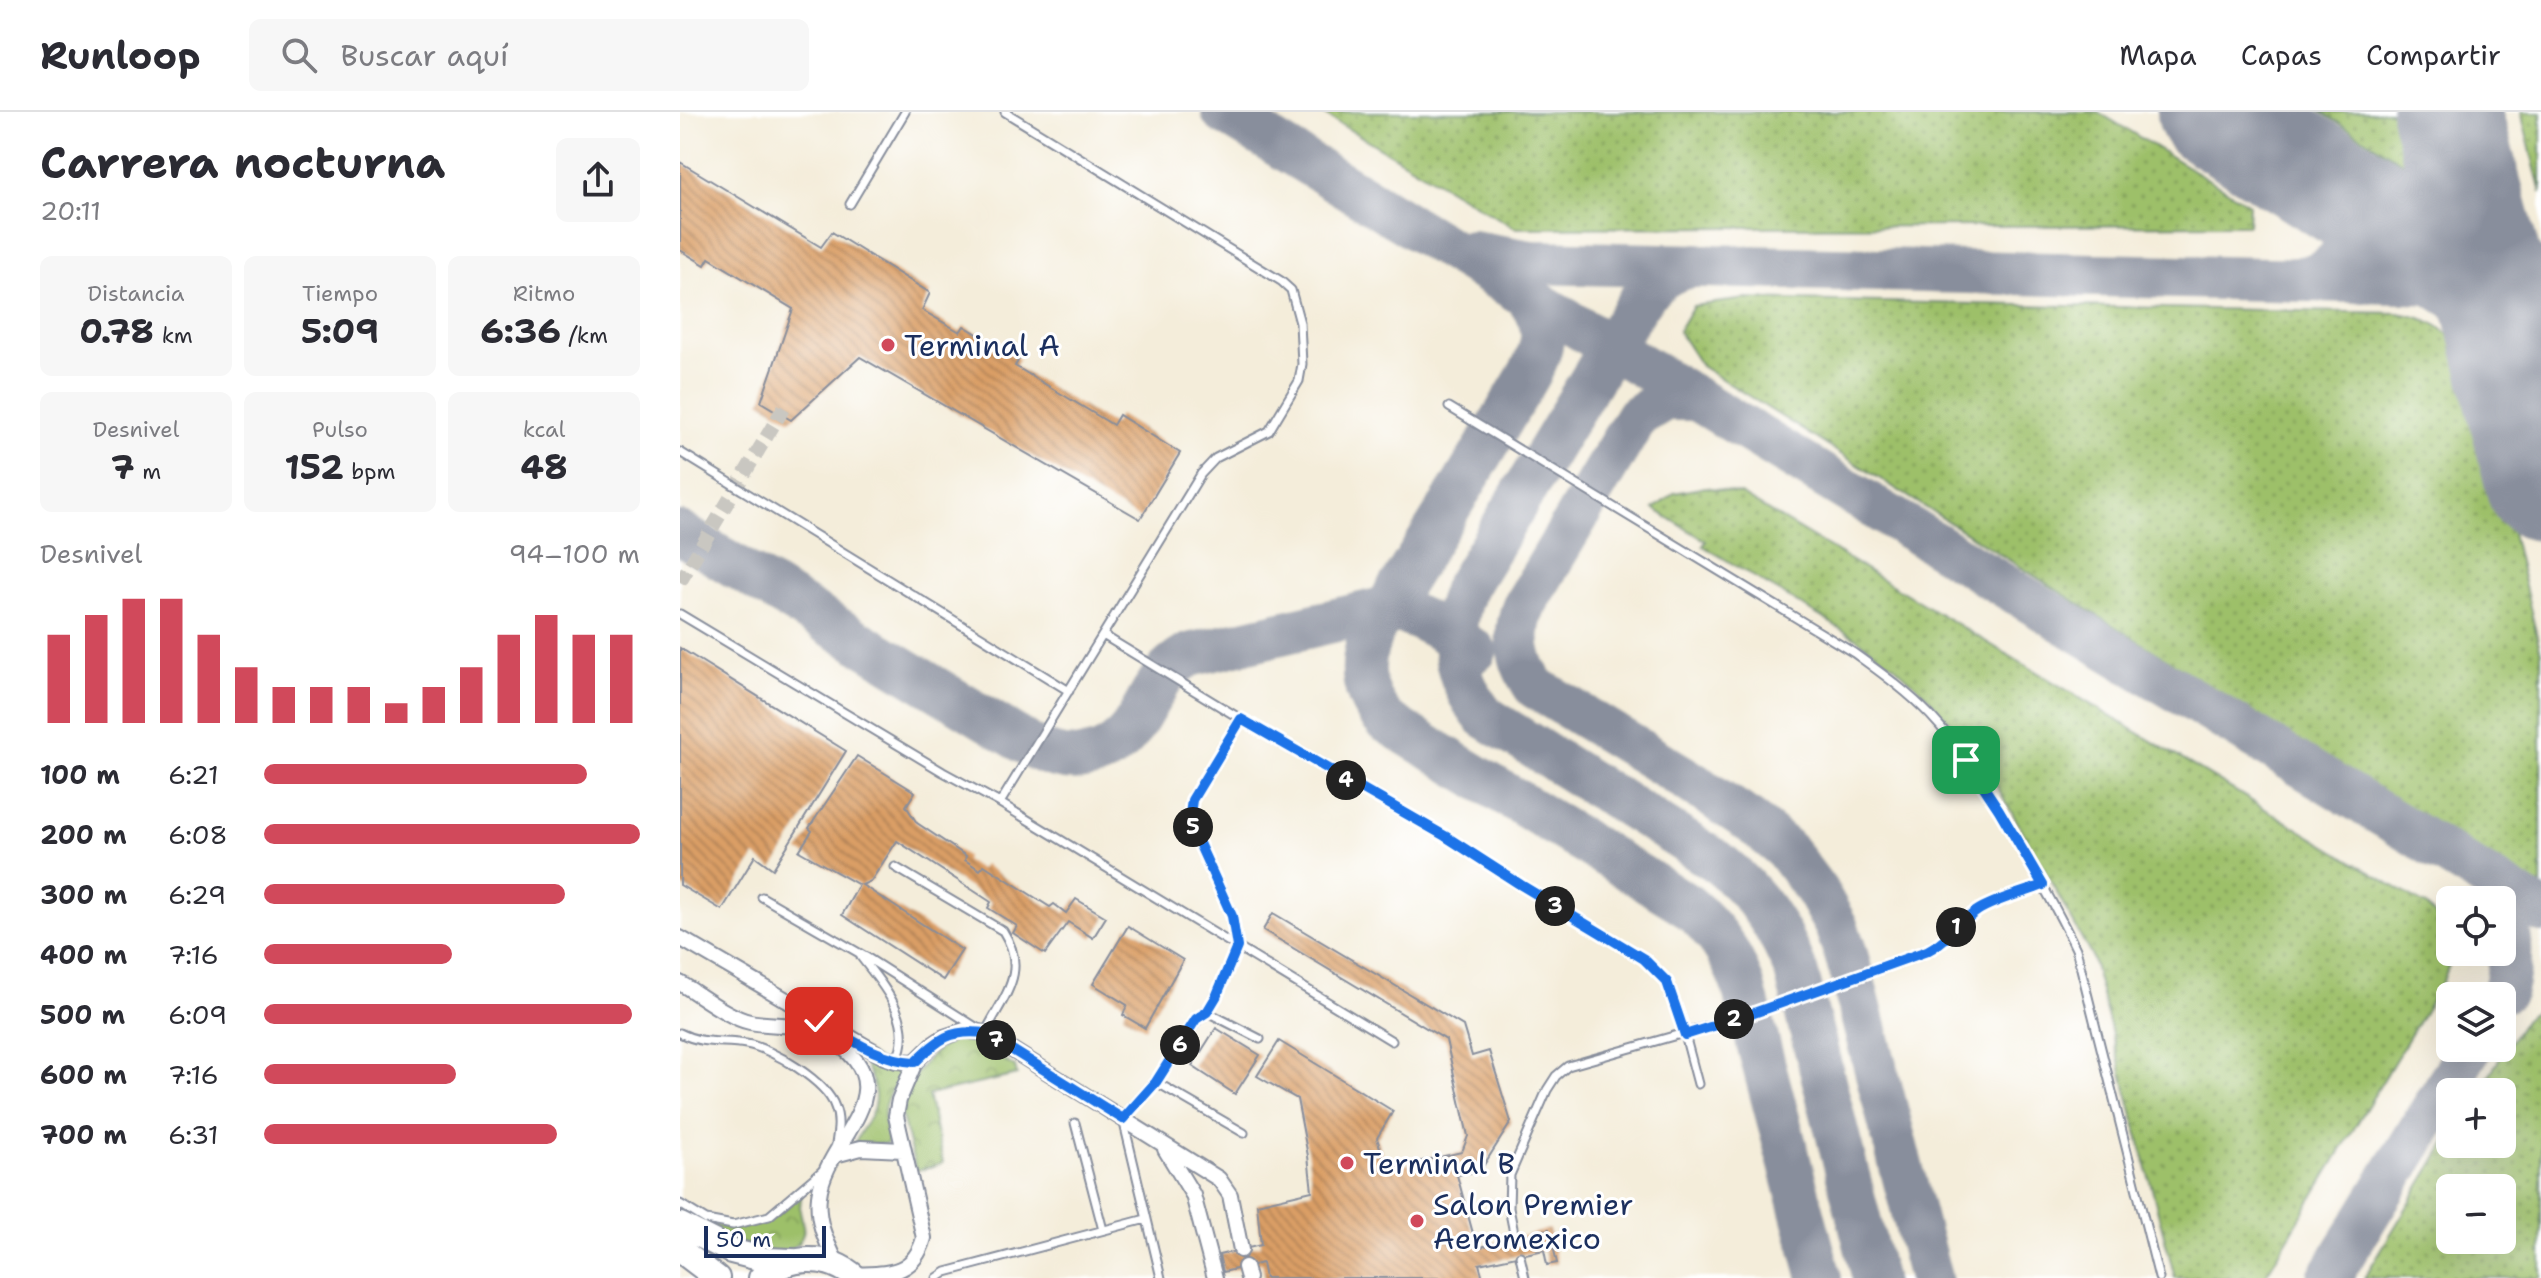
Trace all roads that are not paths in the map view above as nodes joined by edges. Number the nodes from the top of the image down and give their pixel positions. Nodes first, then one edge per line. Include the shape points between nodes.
1 (905, 112) edge
2 (1005, 112) edge
3 (850, 204) dead end
4 (1449, 407) dead end
5 (680, 452) edge
6 (680, 614) edge
7 (1103, 635) junction
8 (1069, 691) junction
9 (1241, 719) junction
10 (1000, 803) junction
11 (895, 867) dead end
12 (2043, 885) junction
13 (762, 897) dead end
14 (680, 938) edge
15 (1237, 947) junction
16 (857, 952) junction
17 (680, 983) edge
18 (1207, 1012) junction
19 (810, 1016) junction
20 (680, 1033) edge
21 (985, 1033) junction
22 (825, 1035) junction
23 (1685, 1035) junction
24 (1260, 1039) dead end
25 (1392, 1041) dead end
26 (896, 1061) junction
27 (915, 1062) junction
28 (1156, 1082) junction
29 (1698, 1084) dead end
30 (1123, 1119) junction
31 (1075, 1123) dead end
32 (1244, 1133) dead end
33 (1162, 1145) junction
34 (903, 1150) junction
35 (831, 1161) junction
36 (680, 1204) edge
37 (1146, 1219) junction
38 (680, 1225) edge
39 (1103, 1230) junction
40 (1515, 1238) dead end
41 (680, 1250) edge
42 (1241, 1250) dead end
43 (1520, 1256) dead end
44 (792, 1261) junction
45 (849, 1273) edge
46 (717, 1278) edge
47 (761, 1278) edge
48 (937, 1278) edge
49 (1161, 1278) edge
50 (1215, 1278) edge
51 (1525, 1278) edge
52 (2159, 1278) edge

1 - 3 lane
2 - 7 lane via 1281,281 1296,303 1302,364 1299,381 1277,419 1269,431 1216,458 1201,474
4 - 12 lane via 1892,681 1932,716 1966,760
5 - 8 lane
6 - 10 lane
7 - 8 lane
7 - 9 lane
8 - 10 lane
9 - 15 lane via 1192,800 1190,814 1232,916
9 - 23 lane via 1644,959 1667,982
10 - 15 lane
11 - 21 lane via 1003,931 1013,947 1013,980
12 - 23 lane via 1981,909 1927,951
12 - 52 lane via 2085,978
13 - 16 lane
14 - 19 street
15 - 18 lane
15 - 25 lane
16 - 21 lane
16 - 26 lane via 894,1003 904,1042
17 - 22 street via 747,1022 793,1024
18 - 24 lane
18 - 28 lane via 1196,1019
19 - 22 street
19 - 26 street
20 - 35 lane via 695,1041 767,1049 822,1088 838,1118
21 - 27 street via 965,1030 944,1037
21 - 30 street
22 - 35 street via 857,1062 865,1097
23 - 29 lane
23 - 40 lane via 1568,1066 1556,1076 1510,1175
26 - 27 street
27 - 34 street via 897,1107
28 - 30 lane
28 - 32 lane
30 - 33 street
30 - 37 lane
31 - 39 lane
33 - 42 street via 1219,1179 1230,1195
33 - 50 street via 1193,1195
34 - 35 street via 861,1148
34 - 45 street via 924,1238 921,1250 898,1272
35 - 36 lane via 769,1216 733,1225 706,1220
35 - 45 street via 819,1192 820,1226
37 - 39 lane
37 - 49 lane
38 - 44 highway via 731,1251
39 - 48 lane
41 - 46 highway
43 - 51 lane
44 - 45 highway via 821,1260
44 - 47 highway

